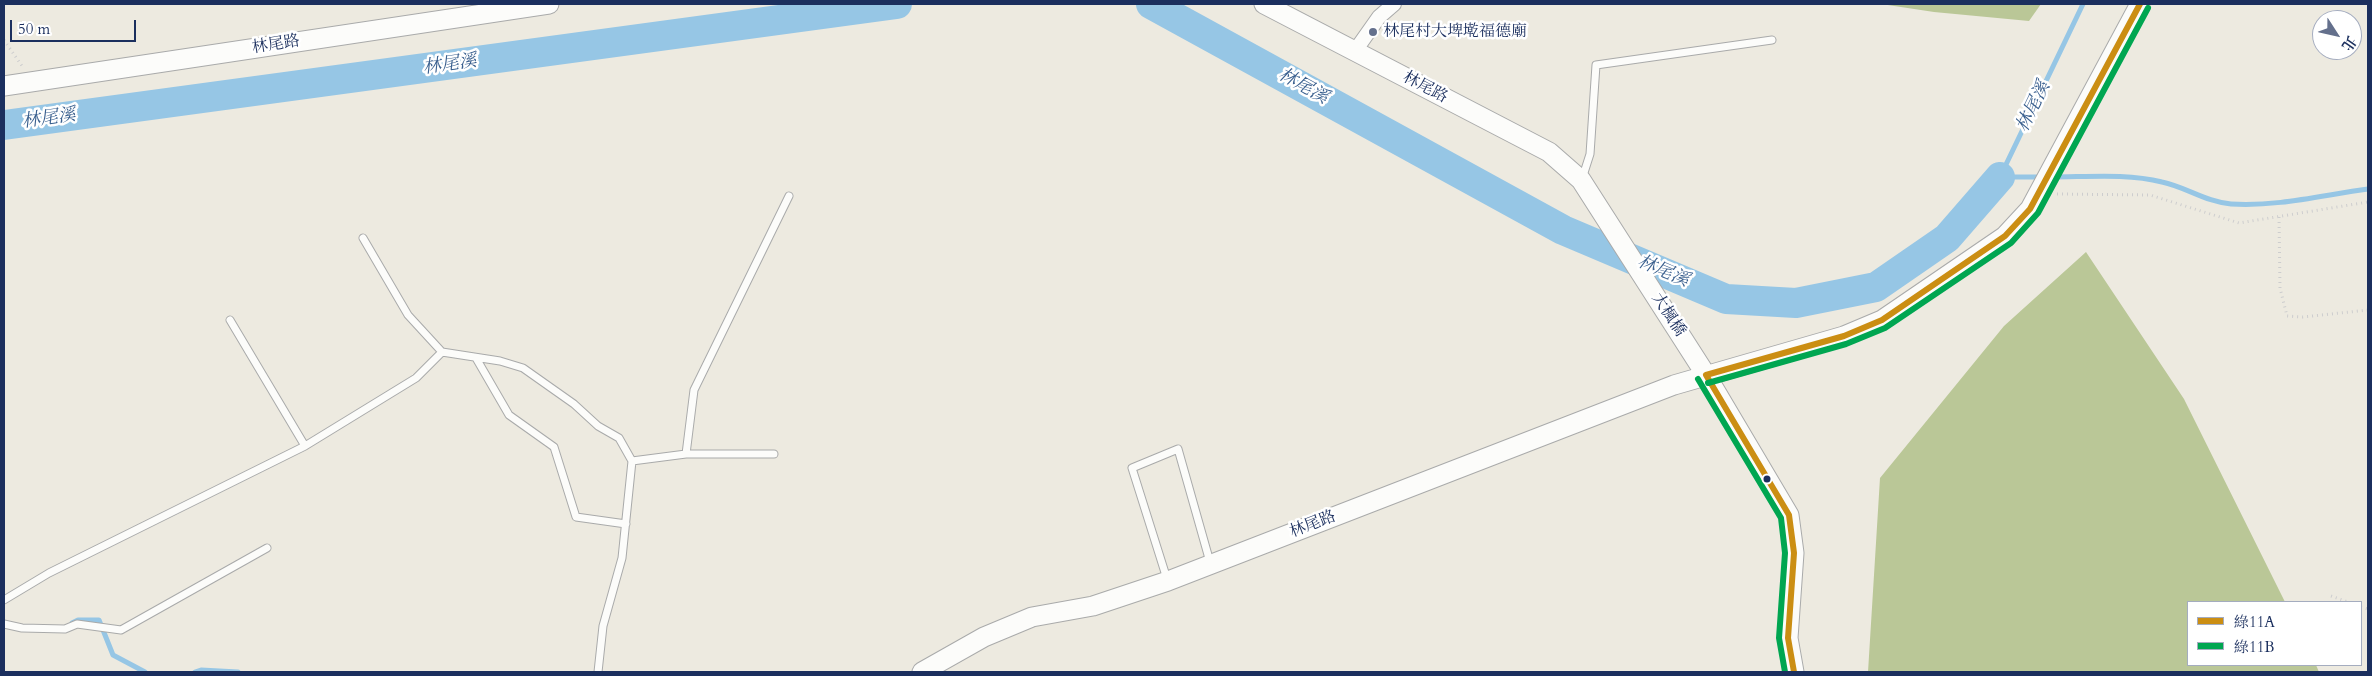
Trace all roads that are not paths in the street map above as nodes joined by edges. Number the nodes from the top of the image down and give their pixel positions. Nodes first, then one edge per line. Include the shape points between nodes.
1 (549, 4) edge
2 (1264, 4) edge
3 (1394, 4) edge
4 (2140, 4) edge
5 (1772, 40) dead end
6 (1355, 51) junction
7 (4, 86) edge
8 (1581, 180) junction
9 (789, 196) dead end
10 (363, 238) dead end
11 (230, 320) dead end
12 (442, 352) junction
13 (476, 358) junction
14 (1706, 375) junction
15 (305, 446) junction
16 (686, 454) junction
17 (774, 454) dead end
18 (632, 461) junction
19 (626, 524) junction
20 (267, 548) dead end
21 (1211, 565) junction
22 (1168, 581) junction
23 (4, 600) edge
24 (4, 624) edge
25 (598, 672) edge
26 (922, 672) edge
27 (1794, 672) edge

1 - 7 street, 林尾路
2 - 6 street, 林尾路
3 - 6 street via 1379,17
4 - 14 street, 林尾路 via 2039,194 2006,236 1882,320 1844,336
5 - 8 lane via 1596,65 1590,154
6 - 8 street, 林尾路 via 1549,152
8 - 14 street, 大楓橋
9 - 16 lane via 694,390
10 - 12 lane via 408,315
11 - 15 lane
12 - 13 lane
12 - 15 lane via 416,378
13 - 18 lane via 522,368 574,404 598,426 619,438
13 - 19 lane via 509,416 554,447 576,517
14 - 21 street, 林尾路
14 - 27 street via 1789,515 1794,553 1788,638
15 - 23 lane via 49,573
16 - 17 lane
16 - 18 lane
18 - 19 lane
19 - 25 lane via 622,558 603,626
20 - 24 lane via 121,630 78,624 66,629 22,628
21 - 22 street, 林尾路
21 - 22 lane via 1178,449 1132,468
22 - 26 street, 林尾路 via 1093,606 1032,616 984,637

